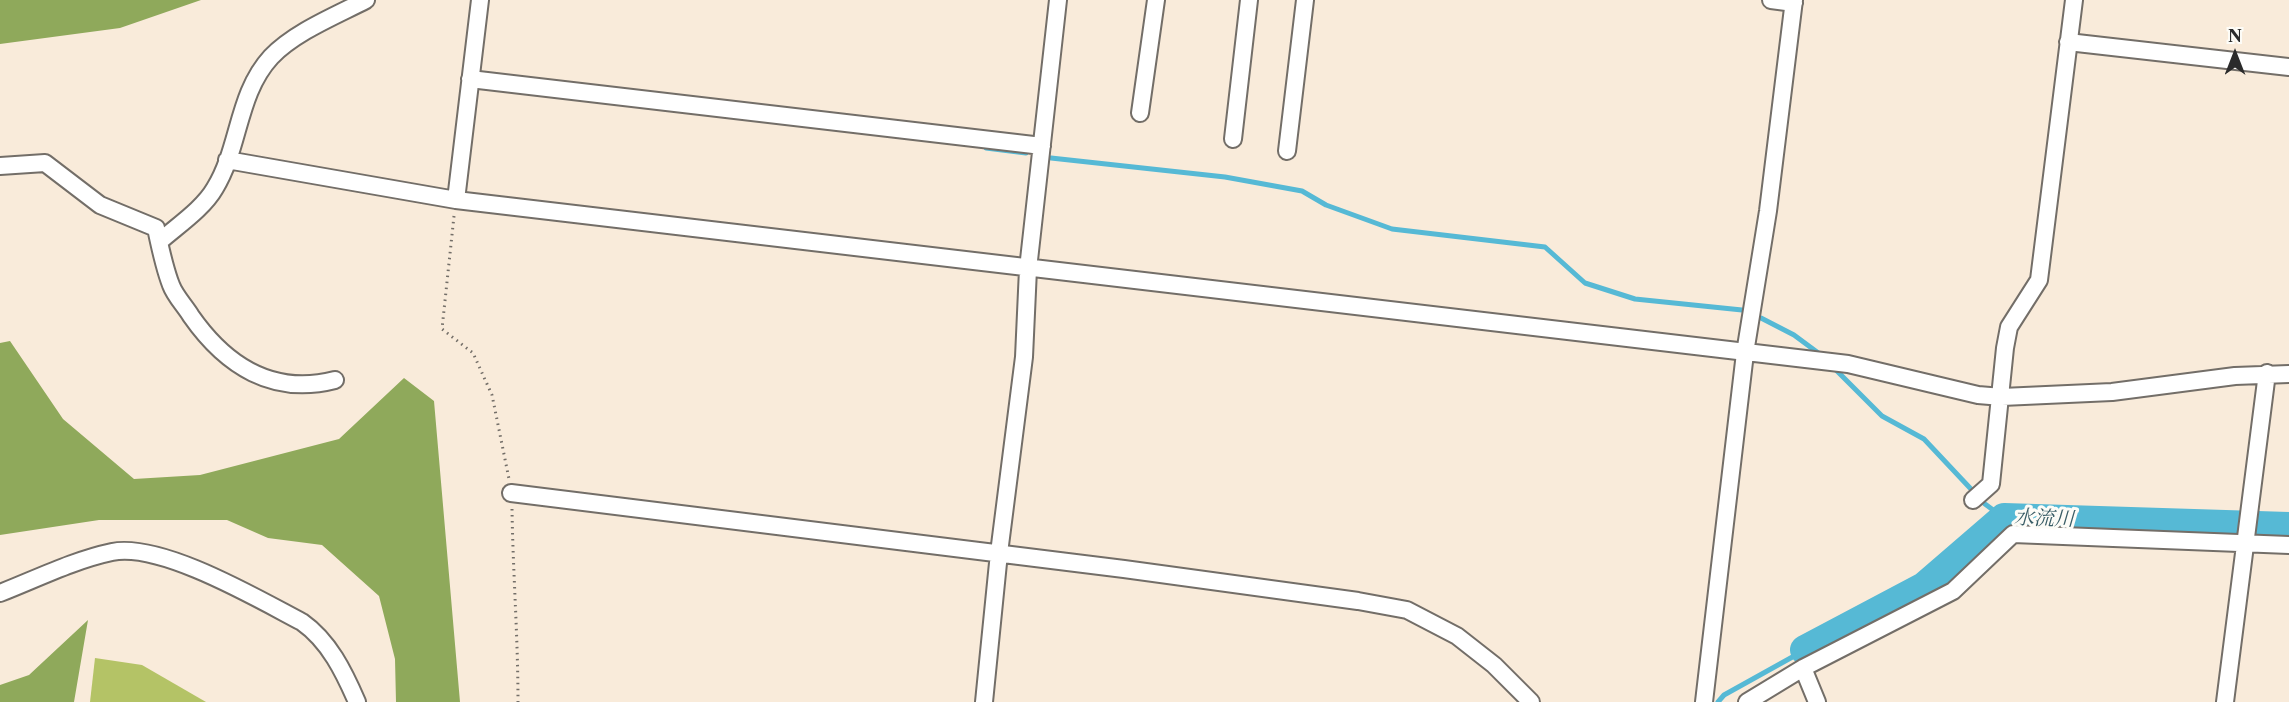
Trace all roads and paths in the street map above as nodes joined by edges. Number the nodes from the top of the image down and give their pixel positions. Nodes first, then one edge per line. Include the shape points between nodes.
1 (366, 0) edge
2 (480, 0) edge
3 (1058, 0) edge
4 (1156, 0) edge
5 (1249, 0) edge
6 (1305, 0) edge
7 (1771, 0) edge
8 (2074, 0) edge
9 (1794, 1) edge
10 (2068, 42) junction
11 (2289, 67) edge
12 (470, 79) junction
13 (1140, 113) dead end
14 (1233, 139) dead end
15 (1042, 146) junction
16 (1287, 151) dead end
17 (227, 160) junction
18 (0, 166) edge
19 (456, 200) junction
20 (159, 242) junction
21 (1029, 269) junction
22 (1745, 353) junction
23 (2267, 373) junction
24 (2289, 374) edge
25 (335, 380) dead end
26 (2002, 397) junction
27 (511, 493) junction
28 (1972, 500) dead end
29 (2245, 544) junction
30 (2289, 545) edge
31 (999, 553) junction
32 (0, 593) edge
33 (1803, 668) junction
34 (1701, 700) edge
35 (357, 702) edge
36 (518, 702) edge
37 (984, 702) edge
38 (1531, 702) edge
39 (1747, 702) edge
40 (1817, 702) edge
41 (2225, 702) edge

1 - 17 street via 290,42 272,57 243,105
2 - 12 street
3 - 15 street
4 - 13 street
5 - 14 street
6 - 16 street
7 - 9 street
8 - 10 street
9 - 22 street via 1768,211
10 - 11 street
10 - 26 street via 2039,280 2009,327
12 - 15 street
12 - 19 street
15 - 21 street
17 - 19 street
17 - 20 street via 215,189
18 - 20 street via 45,163 100,205 156,228
19 - 21 street
19 - 27 path via 442,329 472,353 492,395
20 - 25 street via 172,288 204,334 230,359 261,378 288,384 315,385
21 - 22 street
21 - 31 street via 1024,357
22 - 26 street via 1848,363 1978,395
22 - 34 street
23 - 24 street
23 - 26 street via 2112,392
23 - 29 street
26 - 28 street via 1991,484
27 - 31 street
27 - 36 path
29 - 30 street
29 - 33 street via 2013,534 1953,591
29 - 41 street
31 - 37 street
31 - 38 street via 1407,610 1456,636 1494,665
32 - 35 street via 113,552 150,553 229,583 302,622 340,664
33 - 39 street
33 - 40 street

